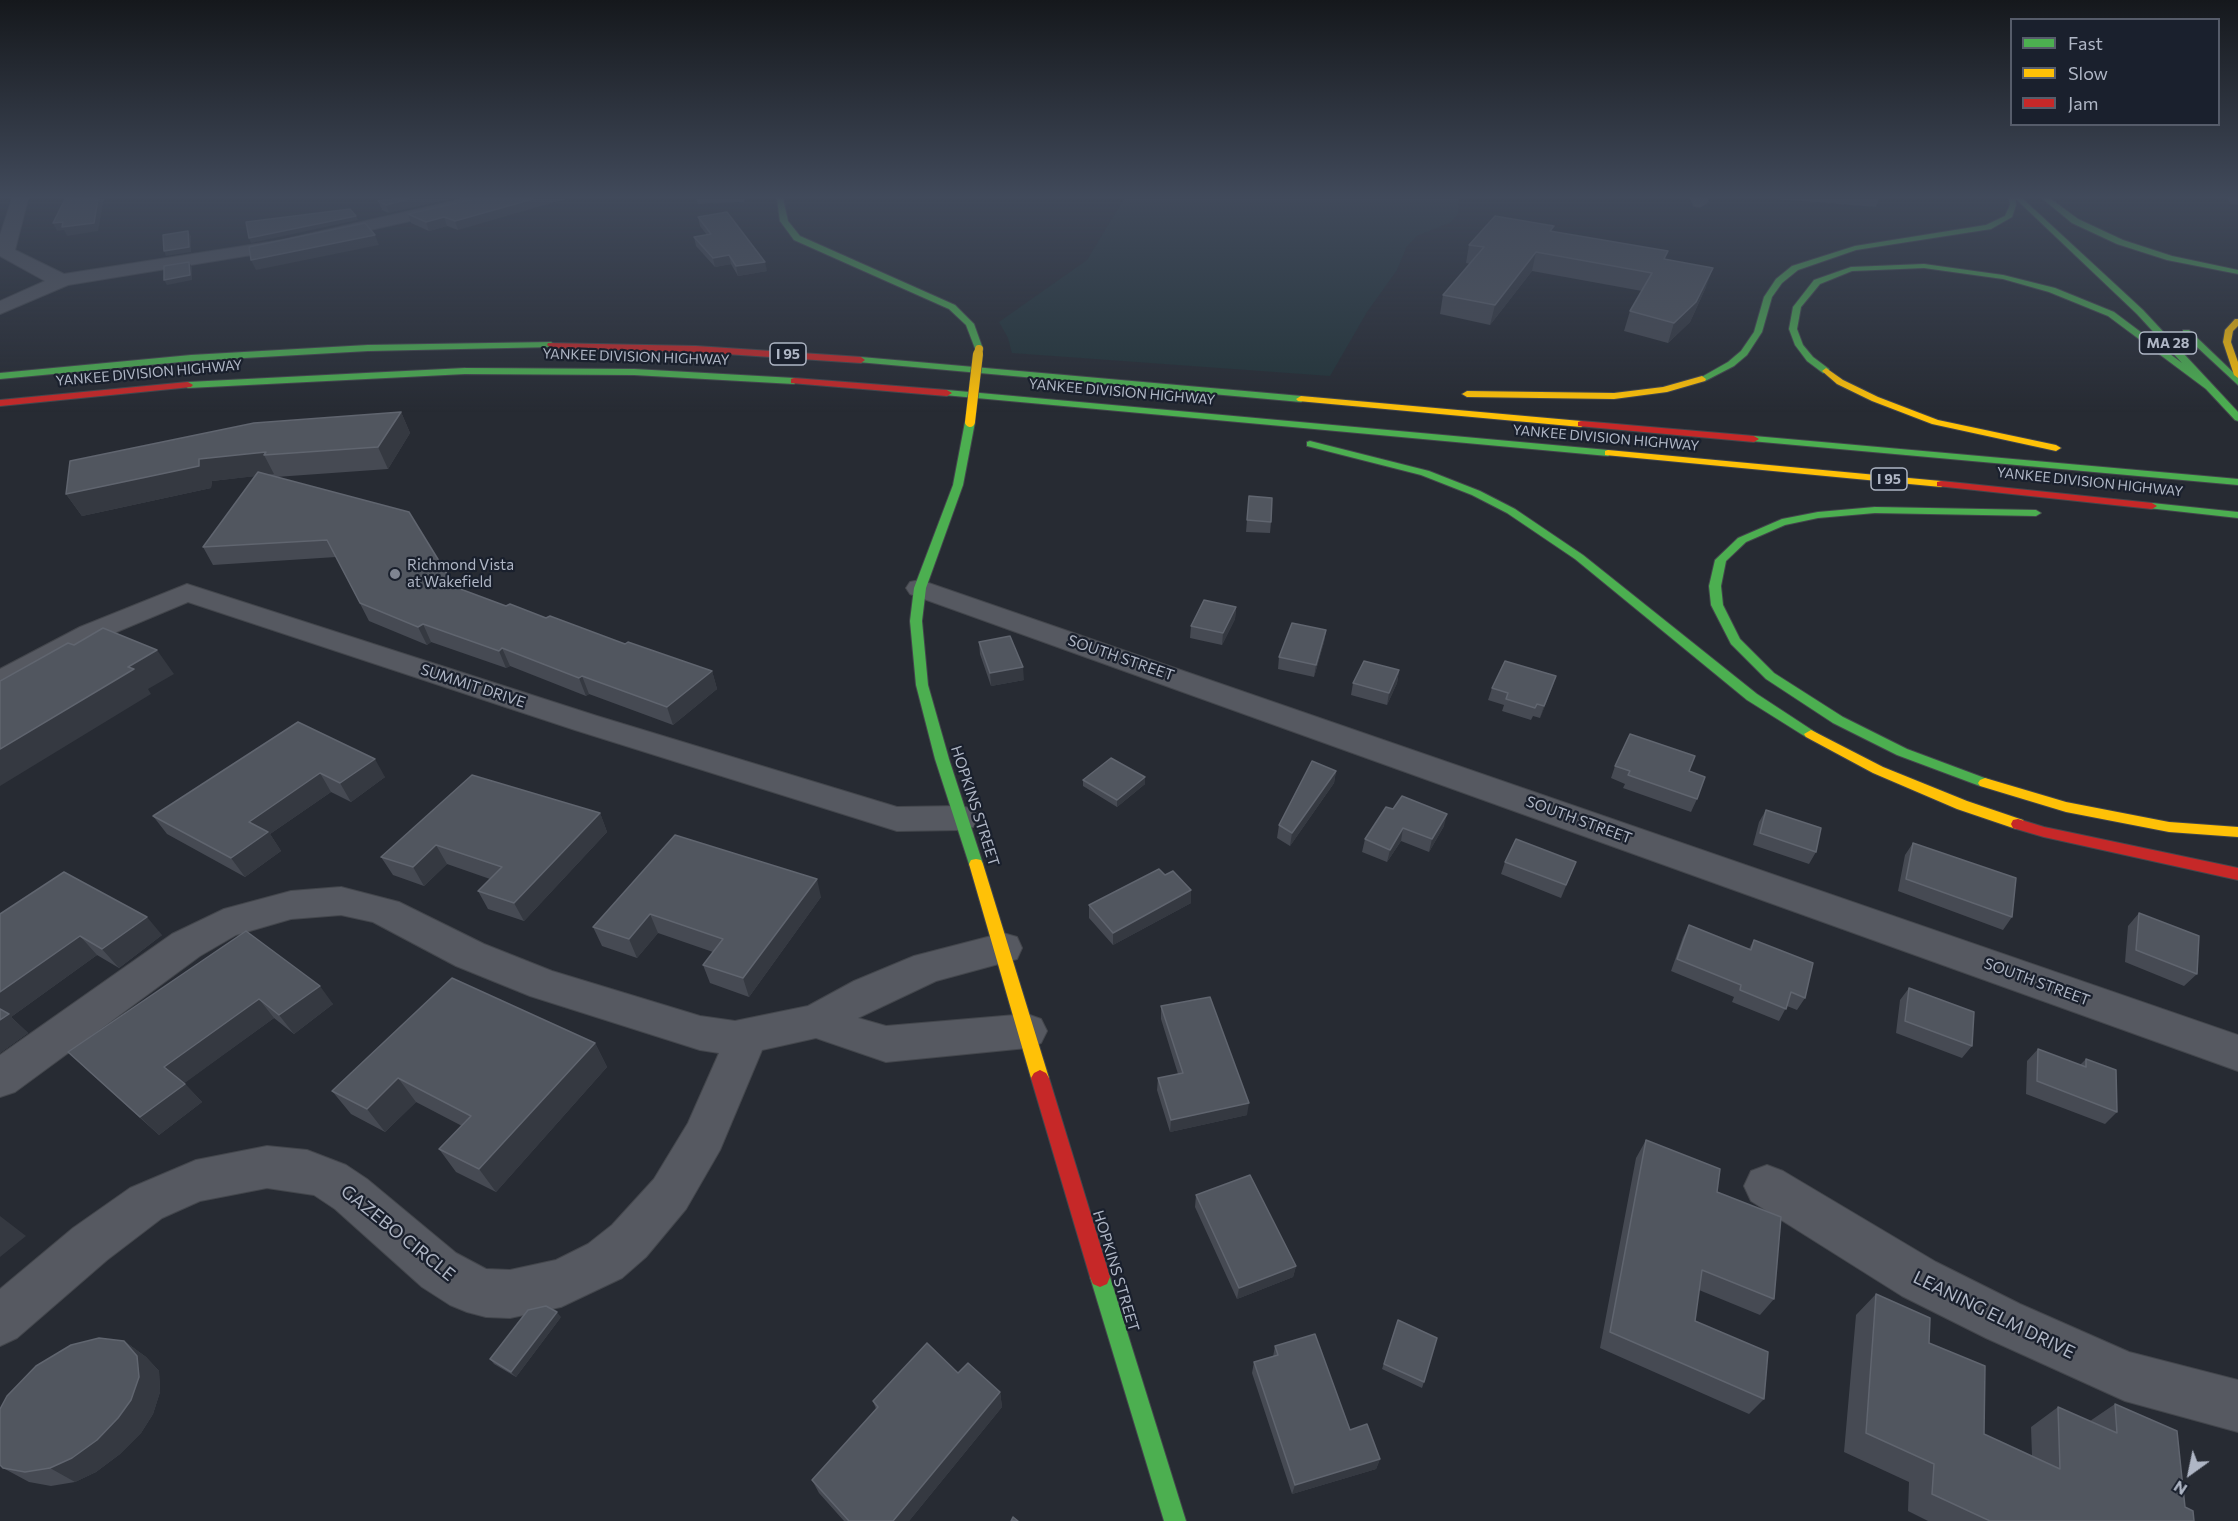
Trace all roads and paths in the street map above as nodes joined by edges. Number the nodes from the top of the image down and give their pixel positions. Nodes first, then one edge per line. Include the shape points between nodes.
1 (38, 270) edge
2 (126, 270) edge
3 (870, 270) edge
4 (1793, 270) edge
5 (1848, 270) edge
6 (1947, 270) edge
7 (2095, 270) edge
8 (63, 280) junction
9 (0, 308) edge
10 (2238, 321) edge
11 (2178, 324) dead end
12 (885, 362) junction
13 (2238, 375) edge
14 (0, 376) edge
15 (2238, 382) edge
16 (1331, 387) dead end
17 (2209, 387) junction
18 (892, 388) junction
19 (1449, 393) dead end
20 (0, 403) edge
21 (2238, 418) edge
22 (1268, 437) dead end
23 (1301, 443) dead end
24 (2211, 480) junction
25 (2238, 482) edge
26 (2047, 514) dead end
27 (2238, 515) edge
28 (2118, 516) dead end
29 (920, 588) junction
30 (0, 682) edge
31 (961, 818) junction
32 (2238, 832) edge
33 (2238, 874) edge
34 (1003, 948) junction
35 (816, 1021) junction
36 (1027, 1031) junction
37 (747, 1037) junction
38 (2238, 1053) edge
39 (0, 1079) edge
40 (1767, 1186) dead end
41 (0, 1321) edge
42 (2238, 1406) edge
43 (1175, 1521) edge

1 - 8 street
2 - 8 street
3 - 29 main road, HOPKINS STREET, bridge via 944,303 970,324 979,349 958,485
4 - 19 main road via 1768,297 1758,332 1744,353 1711,375 1688,384 1614,396
5 - 24 main road via 1817,282 1797,307 1793,329 1810,360 1840,381 1935,422
6 - 17 main road via 1995,275 2052,290 2111,314
7 - 17 main road, MA 28
8 - 9 street
10 - 13 main road via 2229,330 2227,342
11 - 15 main road, MA 28
12 - 14 main road, YANKEE DIVISION HIGHWAY / I 95 via 686,348 484,345 280,352
12 - 16 main road
12 - 24 main road, YANKEE DIVISION HIGHWAY / I 95
17 - 21 main road, MA 28
18 - 20 main road, YANKEE DIVISION HIGHWAY / I 95 via 688,374 465,371 177,386
18 - 22 main road
18 - 27 main road, YANKEE DIVISION HIGHWAY / I 95 via 1977,487
23 - 33 main road via 1425,473 1511,511 1570,551 1752,697 1878,770 1962,805 2044,832
24 - 25 main road, YANKEE DIVISION HIGHWAY / I 95
26 - 32 main road via 1875,510 1782,522 1742,540 1721,560 1714,586 1717,605 1735,641 1770,676 1838,720 1902,752 1998,788 2066,807 2169,827
27 - 28 main road
29 - 31 main road, HOPKINS STREET via 915,621 922,685
29 - 38 street, SOUTH STREET
30 - 31 street, SUMMIT DRIVE via 90,633 188,592 575,720 897,819
31 - 34 main road, HOPKINS STREET
34 - 35 street via 920,970
34 - 36 main road, HOPKINS STREET
35 - 36 street via 886,1044
35 - 37 street
36 - 43 main road, HOPKINS STREET
37 - 39 street via 700,1033 622,1010 544,985 470,955 386,912 341,901 319,902 255,913 202,935
37 - 41 street, GAZEBO CIRCLE via 704,1136 670,1194 636,1234 605,1261 561,1283 510,1294 467,1287 440,1270 330,1180 307,1171 267,1167 196,1180 146,1203 90,1244
40 - 42 street, LEANING ELM DRIVE via 1919,1279 2003,1322 2126,1376

